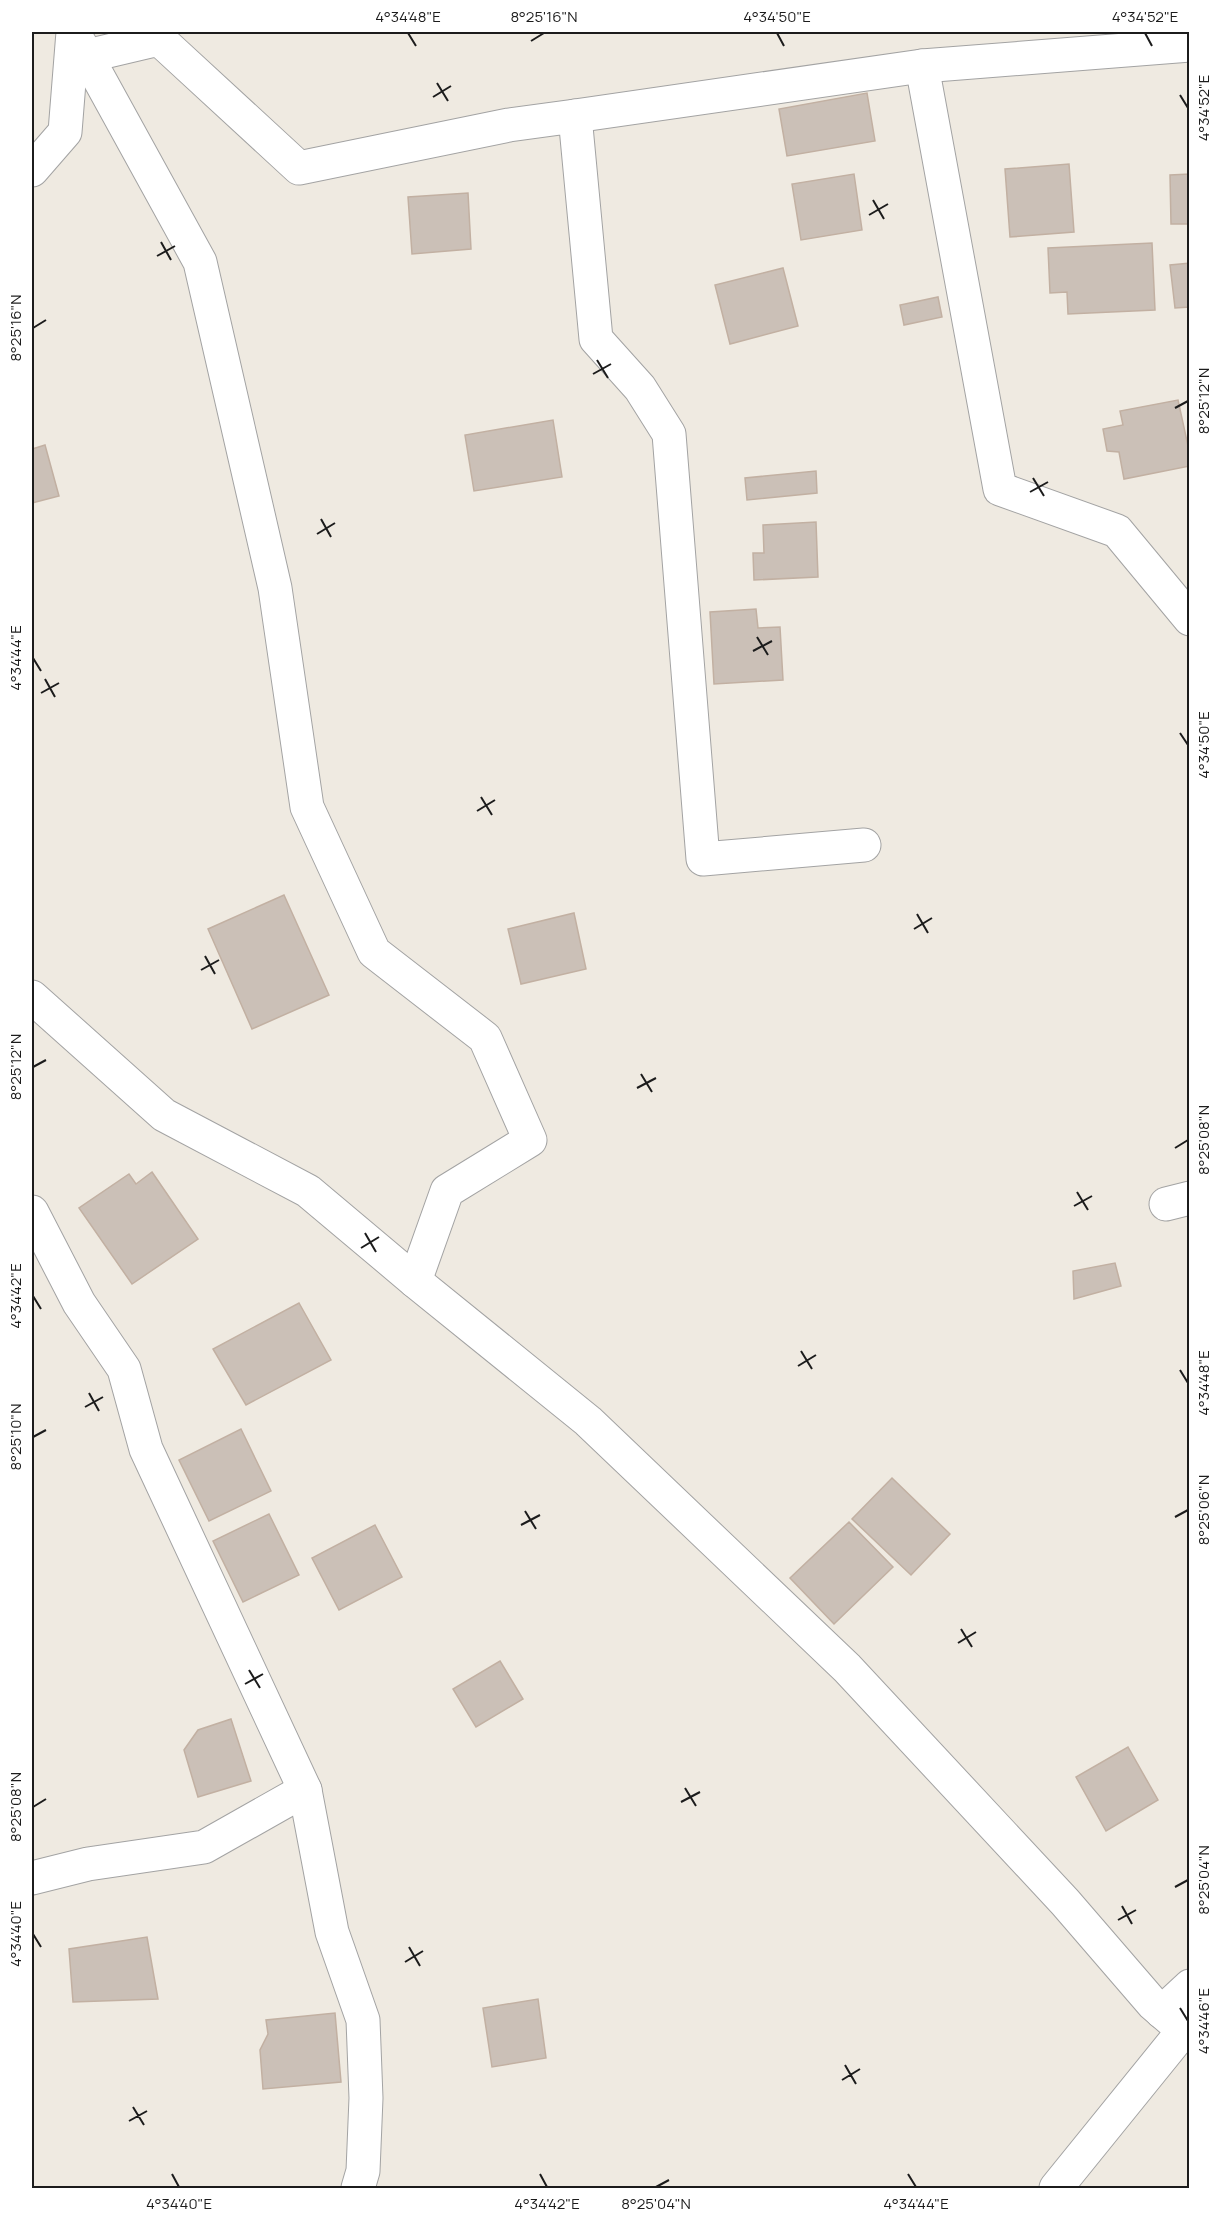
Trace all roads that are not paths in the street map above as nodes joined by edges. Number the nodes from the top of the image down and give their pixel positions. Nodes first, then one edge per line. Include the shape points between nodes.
1 (78, 40) edge
2 (1190, 45) edge
3 (922, 66) junction
4 (575, 116) junction
5 (32, 170) edge
6 (1190, 619) edge
7 (864, 845) dead end
8 (32, 997) edge
9 (32, 1212) edge
10 (415, 1281) junction
11 (305, 1790) junction
12 (32, 1878) edge
13 (1190, 1986) edge
14 (1178, 2026) edge
15 (358, 2188) edge
16 (1056, 2188) edge

1 - 4 street via 159,39 299,168 509,125
1 - 5 street via 65,132
1 - 10 street via 200,262 275,588 307,807 374,952 485,1038 530,1140 447,1191
2 - 3 street
3 - 4 street
3 - 6 street via 1000,489 1117,531
4 - 7 street via 596,339 640,388 669,434 703,859
8 - 10 street via 164,1115 308,1191
9 - 11 street via 79,1303 123,1369 146,1449
10 - 14 street via 588,1421 848,1668 1065,1902 1153,2004
11 - 12 street via 204,1846 88,1864
11 - 15 street via 332,1932 363,2020 366,2109 363,2170
13 - 14 street
14 - 16 street

